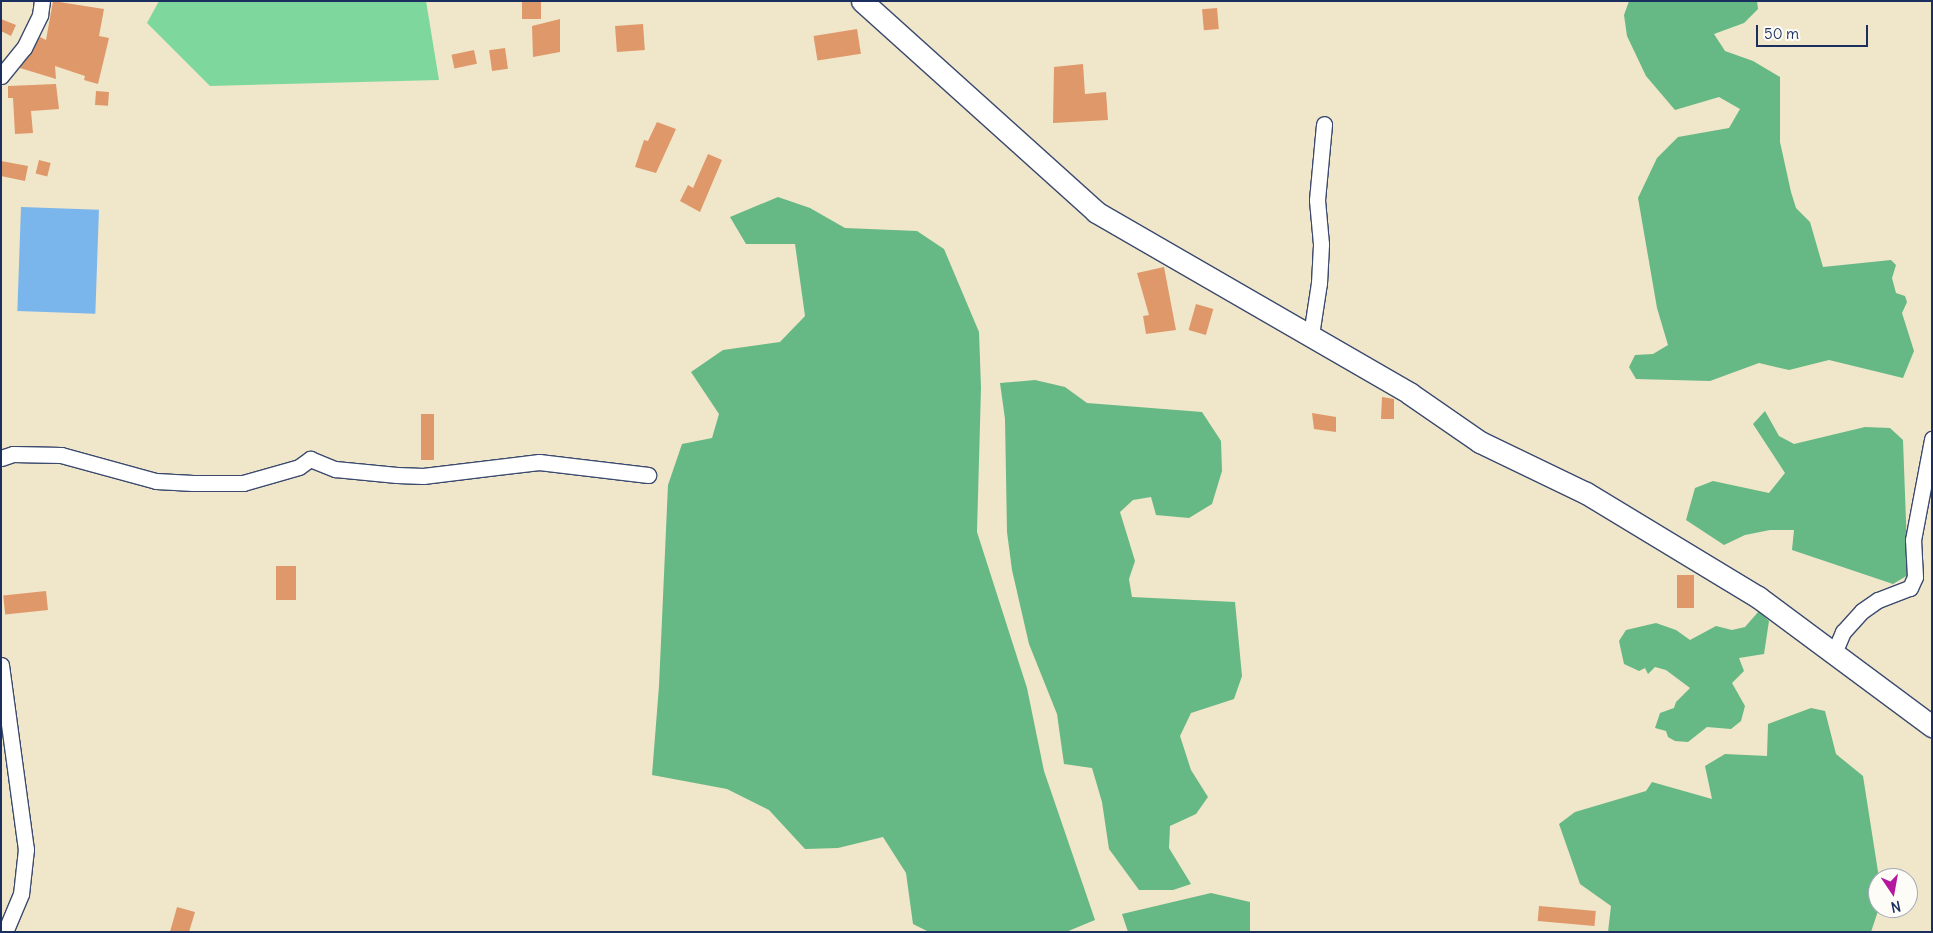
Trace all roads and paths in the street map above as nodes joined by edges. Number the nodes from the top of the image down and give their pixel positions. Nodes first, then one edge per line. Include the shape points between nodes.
1 (42, 1) edge
2 (862, 1) edge
3 (1, 76) edge
4 (1324, 124) dead end
5 (1311, 334) junction
6 (1932, 439) edge
7 (1, 458) edge
8 (648, 475) dead end
9 (1834, 653) junction
10 (1, 665) edge
11 (1932, 726) edge
12 (5, 932) edge

1 - 3 street via 40,15 24,48
2 - 5 main road via 1096,212
4 - 5 street via 1317,200 1321,244 1319,283
5 - 9 main road via 1408,393 1480,442 1586,493 1758,597
6 - 9 street via 1914,540 1915,577 1910,588 1878,600 1862,611 1843,632
7 - 8 street via 20,454 61,455 156,481 193,484 243,483 299,466 310,459 334,469 397,475 423,476 539,462
9 - 11 main road
10 - 12 street via 26,849 21,894

